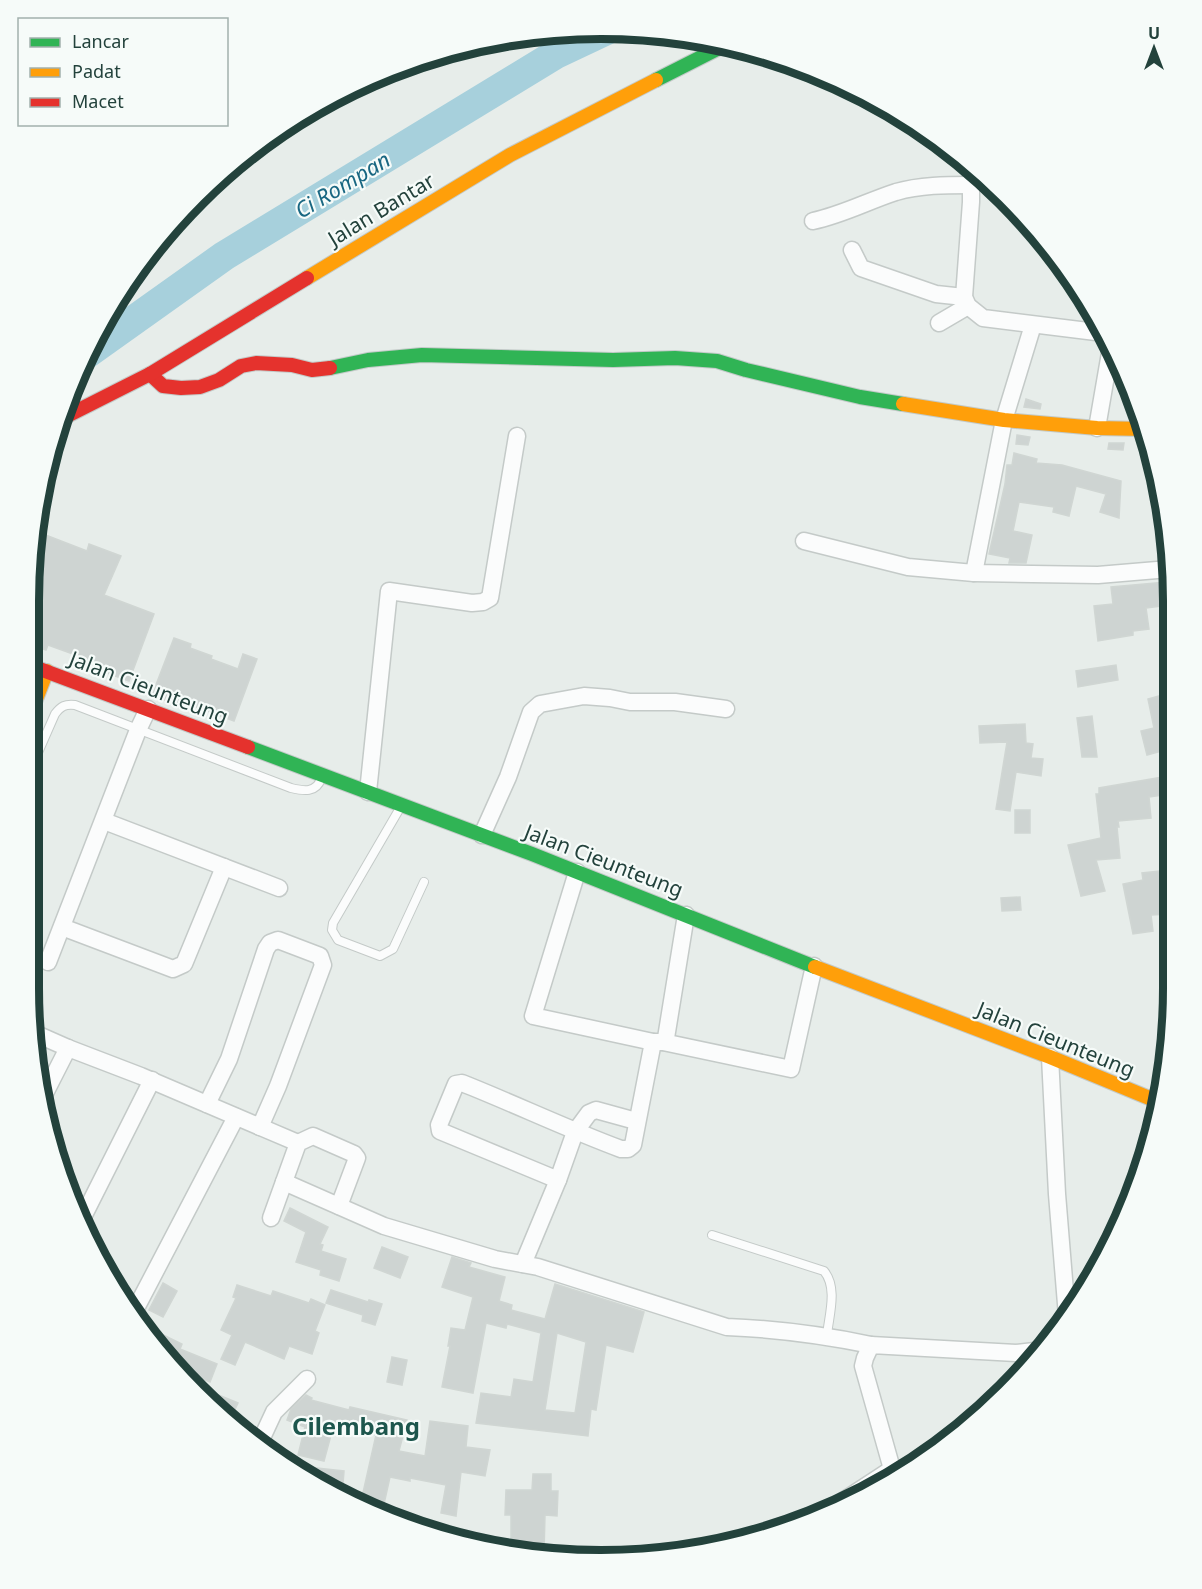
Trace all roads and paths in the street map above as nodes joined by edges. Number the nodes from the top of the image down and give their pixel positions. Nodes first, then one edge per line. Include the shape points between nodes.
1 (714, 51) edge
2 (971, 177) edge
3 (971, 185) junction
4 (813, 221) dead end
5 (852, 250) dead end
6 (966, 302) junction
7 (939, 323) dead end
8 (1034, 325) junction
9 (1094, 332) edge
10 (1109, 360) edge
11 (150, 374) junction
12 (71, 415) edge
13 (1004, 420) junction
14 (1097, 428) junction
15 (1136, 429) edge
16 (517, 436) dead end
17 (804, 541) dead end
18 (1162, 570) edge
19 (974, 573) junction
20 (39, 668) edge
21 (47, 671) junction
22 (39, 691) edge
23 (148, 709) junction
24 (726, 709) dead end
25 (138, 730) junction
26 (39, 750) edge
27 (323, 775) junction
28 (368, 792) junction
29 (402, 805) junction
30 (104, 821) junction
31 (482, 835) junction
32 (224, 867) junction
33 (577, 872) junction
34 (424, 882) dead end
35 (279, 888) dead end
36 (686, 915) junction
37 (62, 927) junction
38 (48, 962) dead end
39 (814, 966) junction
40 (41, 1036) edge
41 (658, 1042) junction
42 (68, 1048) junction
43 (1050, 1057) junction
44 (152, 1080) junction
45 (48, 1087) edge
46 (1152, 1099) edge
47 (207, 1104) junction
48 (236, 1117) junction
49 (636, 1121) junction
50 (260, 1127) junction
51 (575, 1132) junction
52 (298, 1143) junction
53 (558, 1180) junction
54 (284, 1182) junction
55 (339, 1206) junction
56 (86, 1212) edge
57 (271, 1218) dead end
58 (712, 1235) dead end
59 (523, 1264) junction
60 (1066, 1303) edge
61 (138, 1305) edge
62 (827, 1335) junction
63 (871, 1345) junction
64 (1030, 1351) edge
65 (307, 1379) dead end
66 (263, 1437) edge
67 (895, 1466) edge

1 - 11 street, Jalan Bantar via 510,155
2 - 3 street
3 - 4 street via 899,191
3 - 6 street
5 - 6 street via 861,268
6 - 7 street
6 - 8 street via 983,318
8 - 9 street
8 - 13 street
10 - 14 street
11 - 12 street, Jalan Bantar
11 - 13 street via 164,386 181,388 200,387 241,366 256,363 312,370 422,355 675,358 717,361 860,397
13 - 14 street
13 - 19 street
14 - 15 street
16 - 28 street via 489,598 472,603 389,591
17 - 19 street via 908,567
18 - 19 street via 1098,575
20 - 21 street, Jalan Cieunteung
21 - 22 street
21 - 23 street, Jalan Cieunteung
23 - 25 street
23 - 27 street, Jalan Cieunteung
24 - 31 street via 584,696 540,704 531,712
25 - 26 lane via 68,704 55,714
25 - 27 lane via 291,788 313,789
25 - 30 street
27 - 28 street, Jalan Cieunteung
28 - 29 street, Jalan Cieunteung
29 - 31 street, Jalan Cieunteung
29 - 34 lane via 332,930 338,940 380,956 388,953
30 - 32 street
30 - 37 street
31 - 33 street, Jalan Cieunteung
32 - 35 street
32 - 37 street via 184,964 173,969
33 - 36 street, Jalan Cieunteung
33 - 41 street via 533,1016
36 - 39 street, Jalan Cieunteung
36 - 41 street via 666,1038
37 - 38 street
39 - 41 street via 791,1069
39 - 43 street, Jalan Cieunteung
40 - 42 street
41 - 49 street
42 - 44 street
42 - 45 street
43 - 46 street, Jalan Cieunteung
43 - 60 street
44 - 47 street
44 - 56 street
47 - 48 street
47 - 50 street via 228,1059 270,943 278,940 320,956 323,965
48 - 50 street
48 - 61 street
49 - 51 street via 594,1110
49 - 51 street via 633,1144 628,1149
50 - 52 street
51 - 53 street
51 - 53 street via 459,1082 439,1125 440,1131
52 - 54 street
52 - 55 street via 316,1136 356,1156
53 - 59 street
54 - 55 street
54 - 57 street
55 - 59 street via 384,1226
58 - 62 lane via 824,1271 832,1287
59 - 62 street via 727,1327
62 - 63 street
63 - 64 street
63 - 67 street via 863,1366
65 - 66 street via 274,1412

